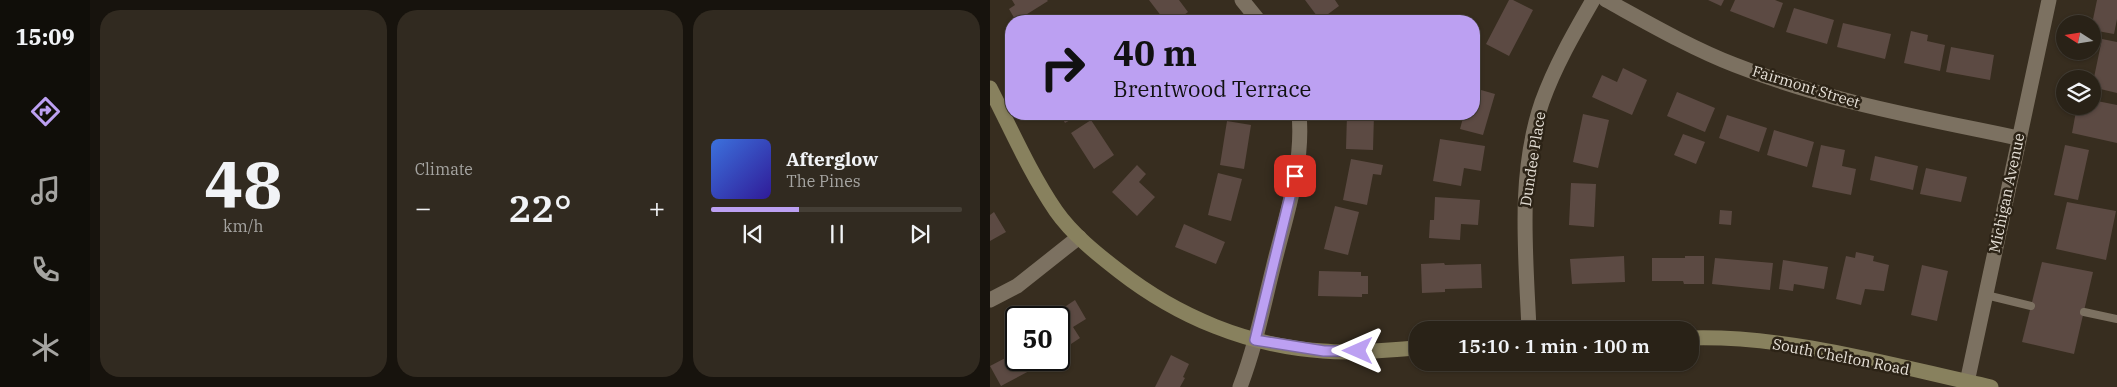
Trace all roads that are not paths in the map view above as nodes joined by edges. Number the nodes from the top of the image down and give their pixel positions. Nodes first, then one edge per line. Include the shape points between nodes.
1 (1242, 0) edge
2 (1593, 0) edge
3 (1606, 0) edge
4 (2049, 0) edge
5 (1254, 15) edge
6 (990, 88) edge
7 (1005, 118) edge
8 (1006, 120) edge
9 (1299, 120) edge
10 (2018, 138) junction
11 (1078, 237) junction
12 (1986, 295) junction
13 (990, 300) edge
14 (2031, 306) dead end
15 (2084, 312) dead end
16 (2117, 319) edge
17 (1529, 321) edge
18 (1699, 338) edge
19 (1255, 340) junction
20 (1409, 348) edge
21 (1967, 384) edge
22 (1240, 387) edge
23 (1992, 387) edge

1 - 5 street
2 - 17 street, Dundee Place via 1554,73 1535,131 1526,184 1525,213
3 - 10 street, Fairmont Street via 1680,39 1787,84 1840,99
4 - 10 street, Michigan Avenue
6 - 7 main road
8 - 11 main road via 1048,198
9 - 19 street via 1300,141 1292,193
10 - 12 street, Michigan Avenue
11 - 13 street via 1017,286
11 - 19 main road via 1132,282 1184,314
12 - 14 lane
12 - 21 street, Michigan Avenue
15 - 16 lane
18 - 21 main road, South Chelton Road via 1785,345
19 - 20 main road via 1324,351
19 - 22 street
21 - 23 main road, South Chelton Road

